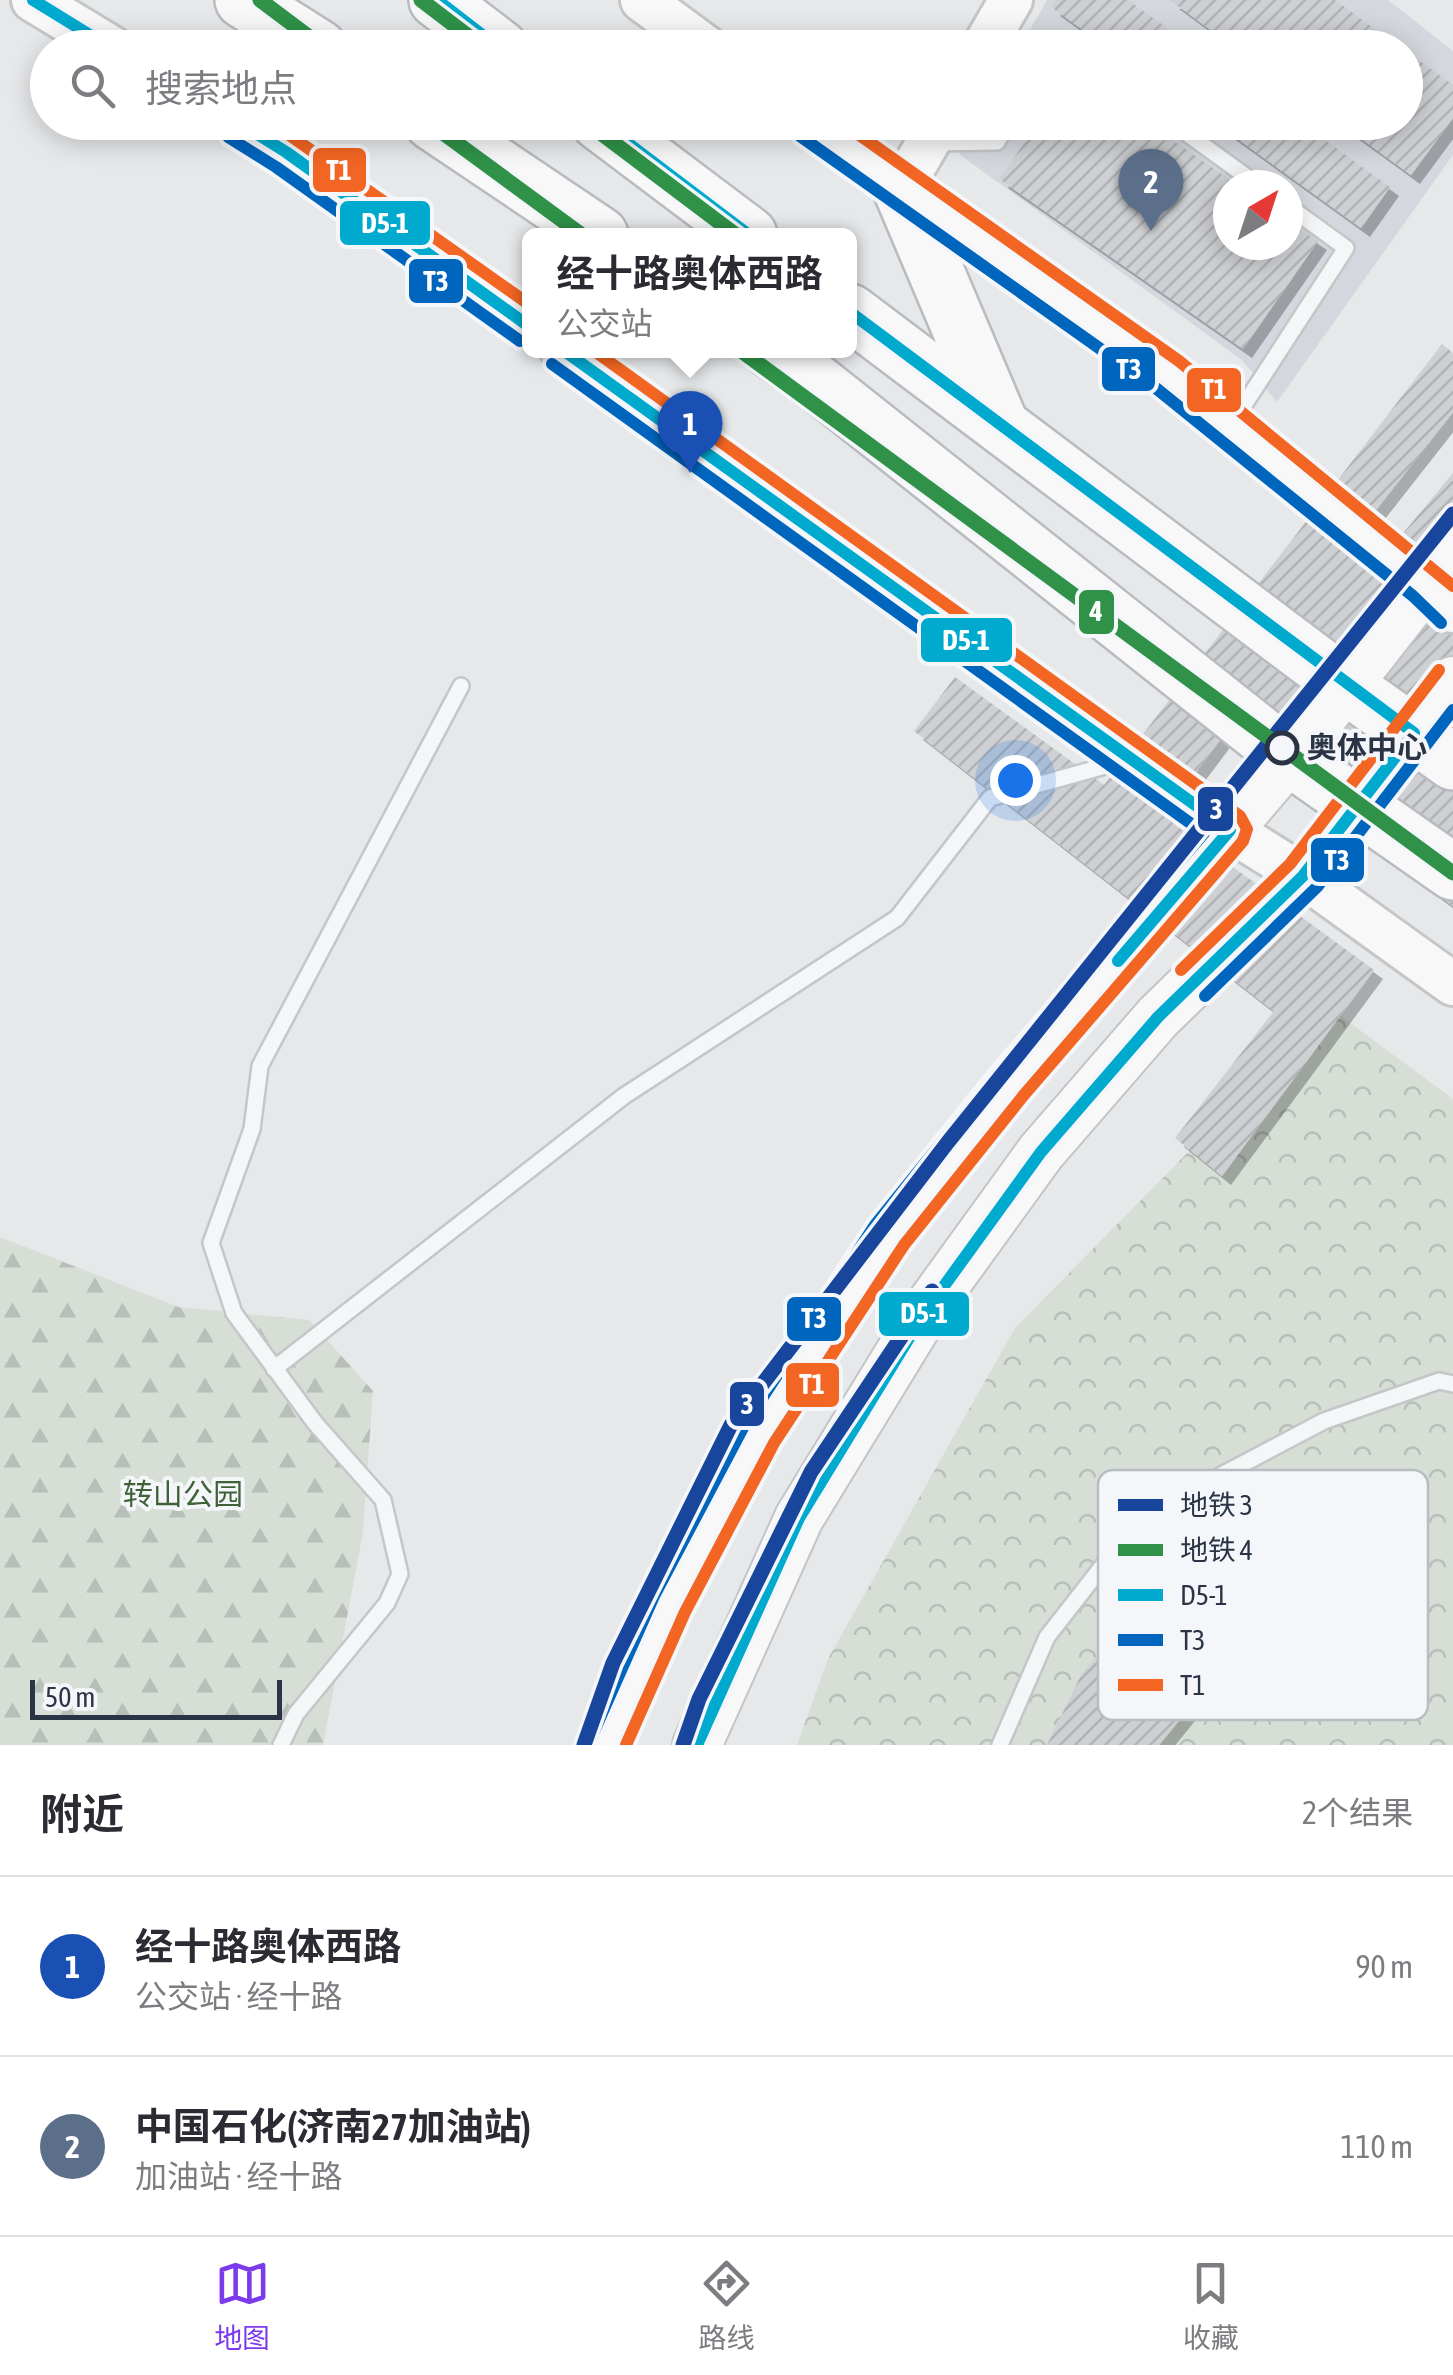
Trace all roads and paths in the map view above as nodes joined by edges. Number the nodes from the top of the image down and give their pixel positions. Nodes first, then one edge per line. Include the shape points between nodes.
1 (33, 0) edge
2 (243, 0) edge
3 (437, 0) edge
4 (642, 0) edge
5 (1010, 0) edge
6 (82, 30) edge
7 (290, 30) edge
8 (476, 30) edge
9 (683, 30) edge
10 (993, 30) edge
11 (266, 140) edge
12 (459, 140) edge
13 (623, 140) edge
14 (834, 140) edge
15 (930, 140) edge
16 (1196, 140) edge
17 (1237, 170) edge
18 (901, 189) junction
19 (1303, 217) edge
20 (588, 228) edge
21 (738, 228) edge
22 (857, 317) edge
23 (522, 321) edge
24 (573, 358) edge
25 (783, 358) edge
26 (1001, 426) junction
27 (1231, 426) junction
28 (1444, 581) edge
29 (1453, 680) edge
30 (1346, 685) junction
31 (461, 686) dead end
32 (1433, 748) edge
33 (1290, 758) junction
34 (1132, 759) junction
35 (1357, 804) junction
36 (1230, 830) junction
37 (1453, 872) edge
38 (1302, 876) junction
39 (1453, 984) edge
40 (274, 1369) junction
41 (1453, 1384) edge
42 (1232, 1470) edge
43 (1098, 1572) edge
44 (281, 1745) edge
45 (607, 1745) edge
46 (697, 1745) edge
47 (1000, 1745) edge

1 - 6 main road
2 - 7 highway
3 - 8 highway
4 - 9 main road
5 - 10 main road
11 - 23 main road
12 - 20 highway
13 - 21 highway
14 - 18 main road
15 - 18 main road
16 - 17 lane
18 - 26 highway
18 - 27 main road
19 - 27 lane via 1346,248
22 - 26 highway
24 - 34 main road
25 - 33 highway
26 - 30 highway
27 - 28 main road
28 - 30 main road
29 - 32 main road
30 - 32 highway
30 - 33 main road
31 - 40 lane via 260,1066 252,1129 211,1243 234,1312
32 - 35 main road
33 - 35 highway
33 - 36 main road
34 - 36 main road
34 - 40 lane via 990,798 897,918 624,1096
35 - 37 highway
35 - 38 main road
36 - 38 main road
36 - 45 main road via 890,1235 759,1434 669,1604
38 - 39 main road
38 - 46 main road via 1158,1017 1041,1152 923,1315 800,1518
40 - 44 lane via 383,1500 400,1574 387,1603 296,1714
41 - 42 lane via 1439,1381 1324,1422
43 - 47 lane via 1047,1638

